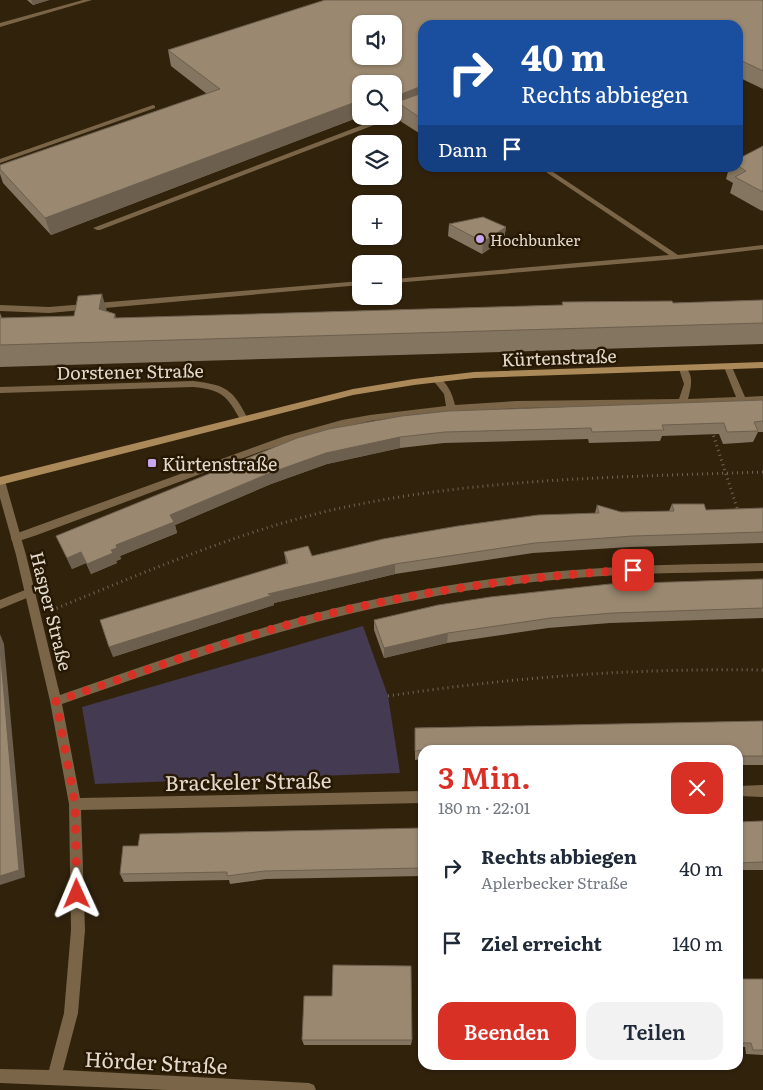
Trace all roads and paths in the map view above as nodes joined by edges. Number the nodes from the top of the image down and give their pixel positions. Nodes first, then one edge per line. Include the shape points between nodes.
1 (89, 0) edge
2 (0, 25) edge
3 (153, 107) dead end
4 (370, 125) edge
5 (0, 160) edge
6 (549, 172) edge
7 (97, 228) dead end
8 (763, 248) edge
9 (677, 257) junction
10 (402, 279) edge
11 (352, 284) edge
12 (0, 308) edge
13 (763, 366) edge
14 (728, 367) junction
15 (683, 368) junction
16 (436, 379) junction
17 (0, 390) edge
18 (742, 400) junction
19 (763, 400) edge
20 (682, 402) junction
21 (703, 402) junction
22 (451, 409) junction
23 (244, 419) junction
24 (763, 472) edge
25 (726, 474) junction
26 (0, 481) edge
27 (738, 511) edge
28 (16, 538) junction
29 (763, 567) edge
30 (30, 592) junction
31 (0, 606) edge
32 (35, 617) junction
33 (763, 670) edge
34 (388, 696) dead end
35 (56, 701) junction
36 (763, 791) edge
37 (743, 792) edge
38 (418, 797) edge
39 (75, 804) junction
40 (0, 1076) edge
41 (54, 1077) junction
42 (309, 1090) edge

1 - 2 street
3 - 5 street
4 - 7 street
6 - 9 street
8 - 9 street
9 - 10 street
11 - 12 street via 49,310
13 - 14 main road, Kürtenstraße
14 - 15 main road, Kürtenstraße
14 - 18 street
15 - 16 main road, Kürtenstraße
15 - 20 street via 688,384
16 - 22 street via 448,393
16 - 23 main road, Kürtenstraße via 353,392
17 - 23 street, Dorstener Straße via 215,386 234,399
18 - 19 street
18 - 21 street
20 - 21 street
20 - 22 street
21 - 25 path
22 - 28 street via 369,418 292,438 246,452
23 - 26 main road, Kürtenstraße
24 - 25 path
25 - 27 path
25 - 32 path via 512,485 381,500 274,527
26 - 28 street, Hasper Straße
28 - 30 street, Hasper Straße
29 - 35 street via 599,572 482,585 403,599 316,617
30 - 31 street
30 - 32 street, Hasper Straße
32 - 35 street, Hasper Straße
33 - 34 path via 652,669 524,678
35 - 39 street, Hasper Straße
36 - 37 street
38 - 39 street, Brackeler Straße
39 - 41 street, Hasper Straße via 77,939 71,1013
40 - 41 street, Hörder Straße
41 - 42 street, Hörder Straße

